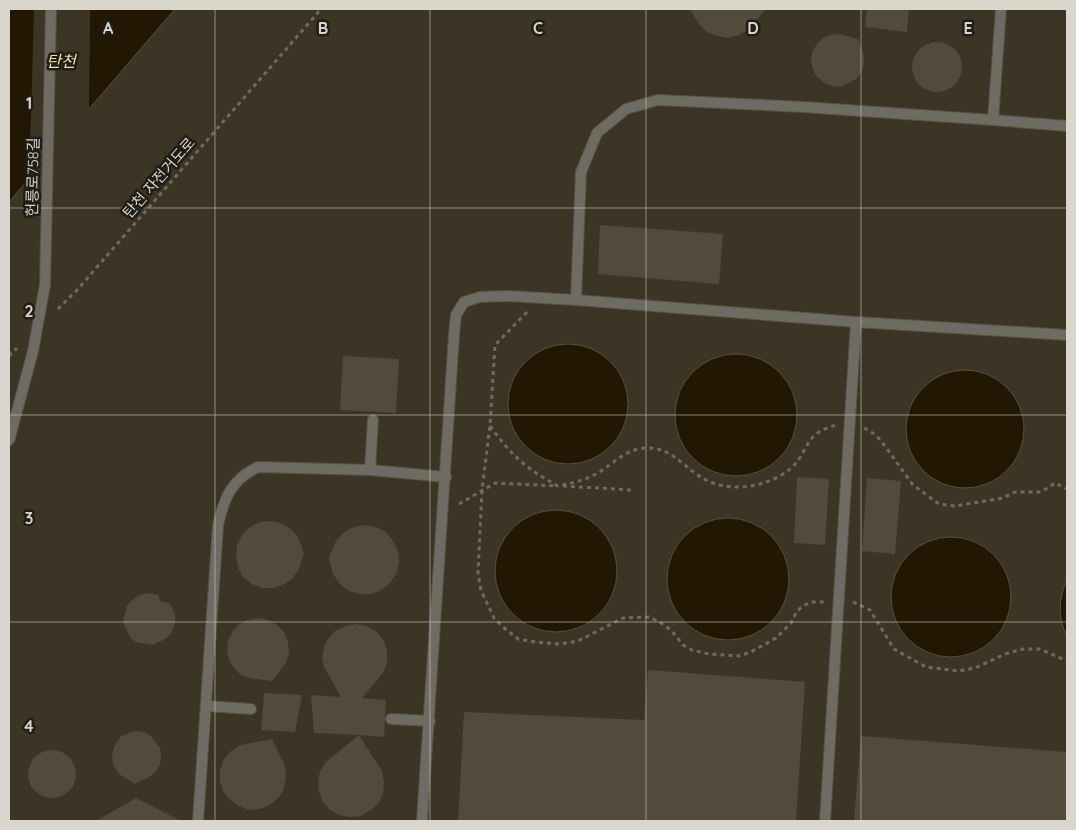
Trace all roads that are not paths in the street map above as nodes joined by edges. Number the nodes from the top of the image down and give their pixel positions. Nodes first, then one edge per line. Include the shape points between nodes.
1 (51, 9) edge
2 (1001, 9) edge
3 (993, 120) junction
4 (1067, 126) edge
5 (576, 300) junction
6 (856, 322) junction
7 (1067, 335) edge
8 (373, 420) dead end
9 (9, 441) edge
10 (370, 470) junction
11 (446, 477) junction
12 (206, 706) junction
13 (251, 710) dead end
14 (391, 719) dead end
15 (430, 721) junction
16 (198, 821) edge
17 (422, 821) edge
18 (825, 821) edge

1 - 9 street, 헌릉로758길, bridge via 45,285 33,351
2 - 3 street
3 - 4 street
3 - 5 street via 658,100 626,109 597,132 582,172
5 - 6 street
5 - 11 street via 507,296 480,297 464,302 456,315
6 - 7 street
6 - 18 street
8 - 10 street
10 - 11 street
10 - 12 street via 258,467 245,473 233,486 223,503 218,525
11 - 15 street
12 - 13 street
12 - 16 street
14 - 15 street
15 - 17 street

